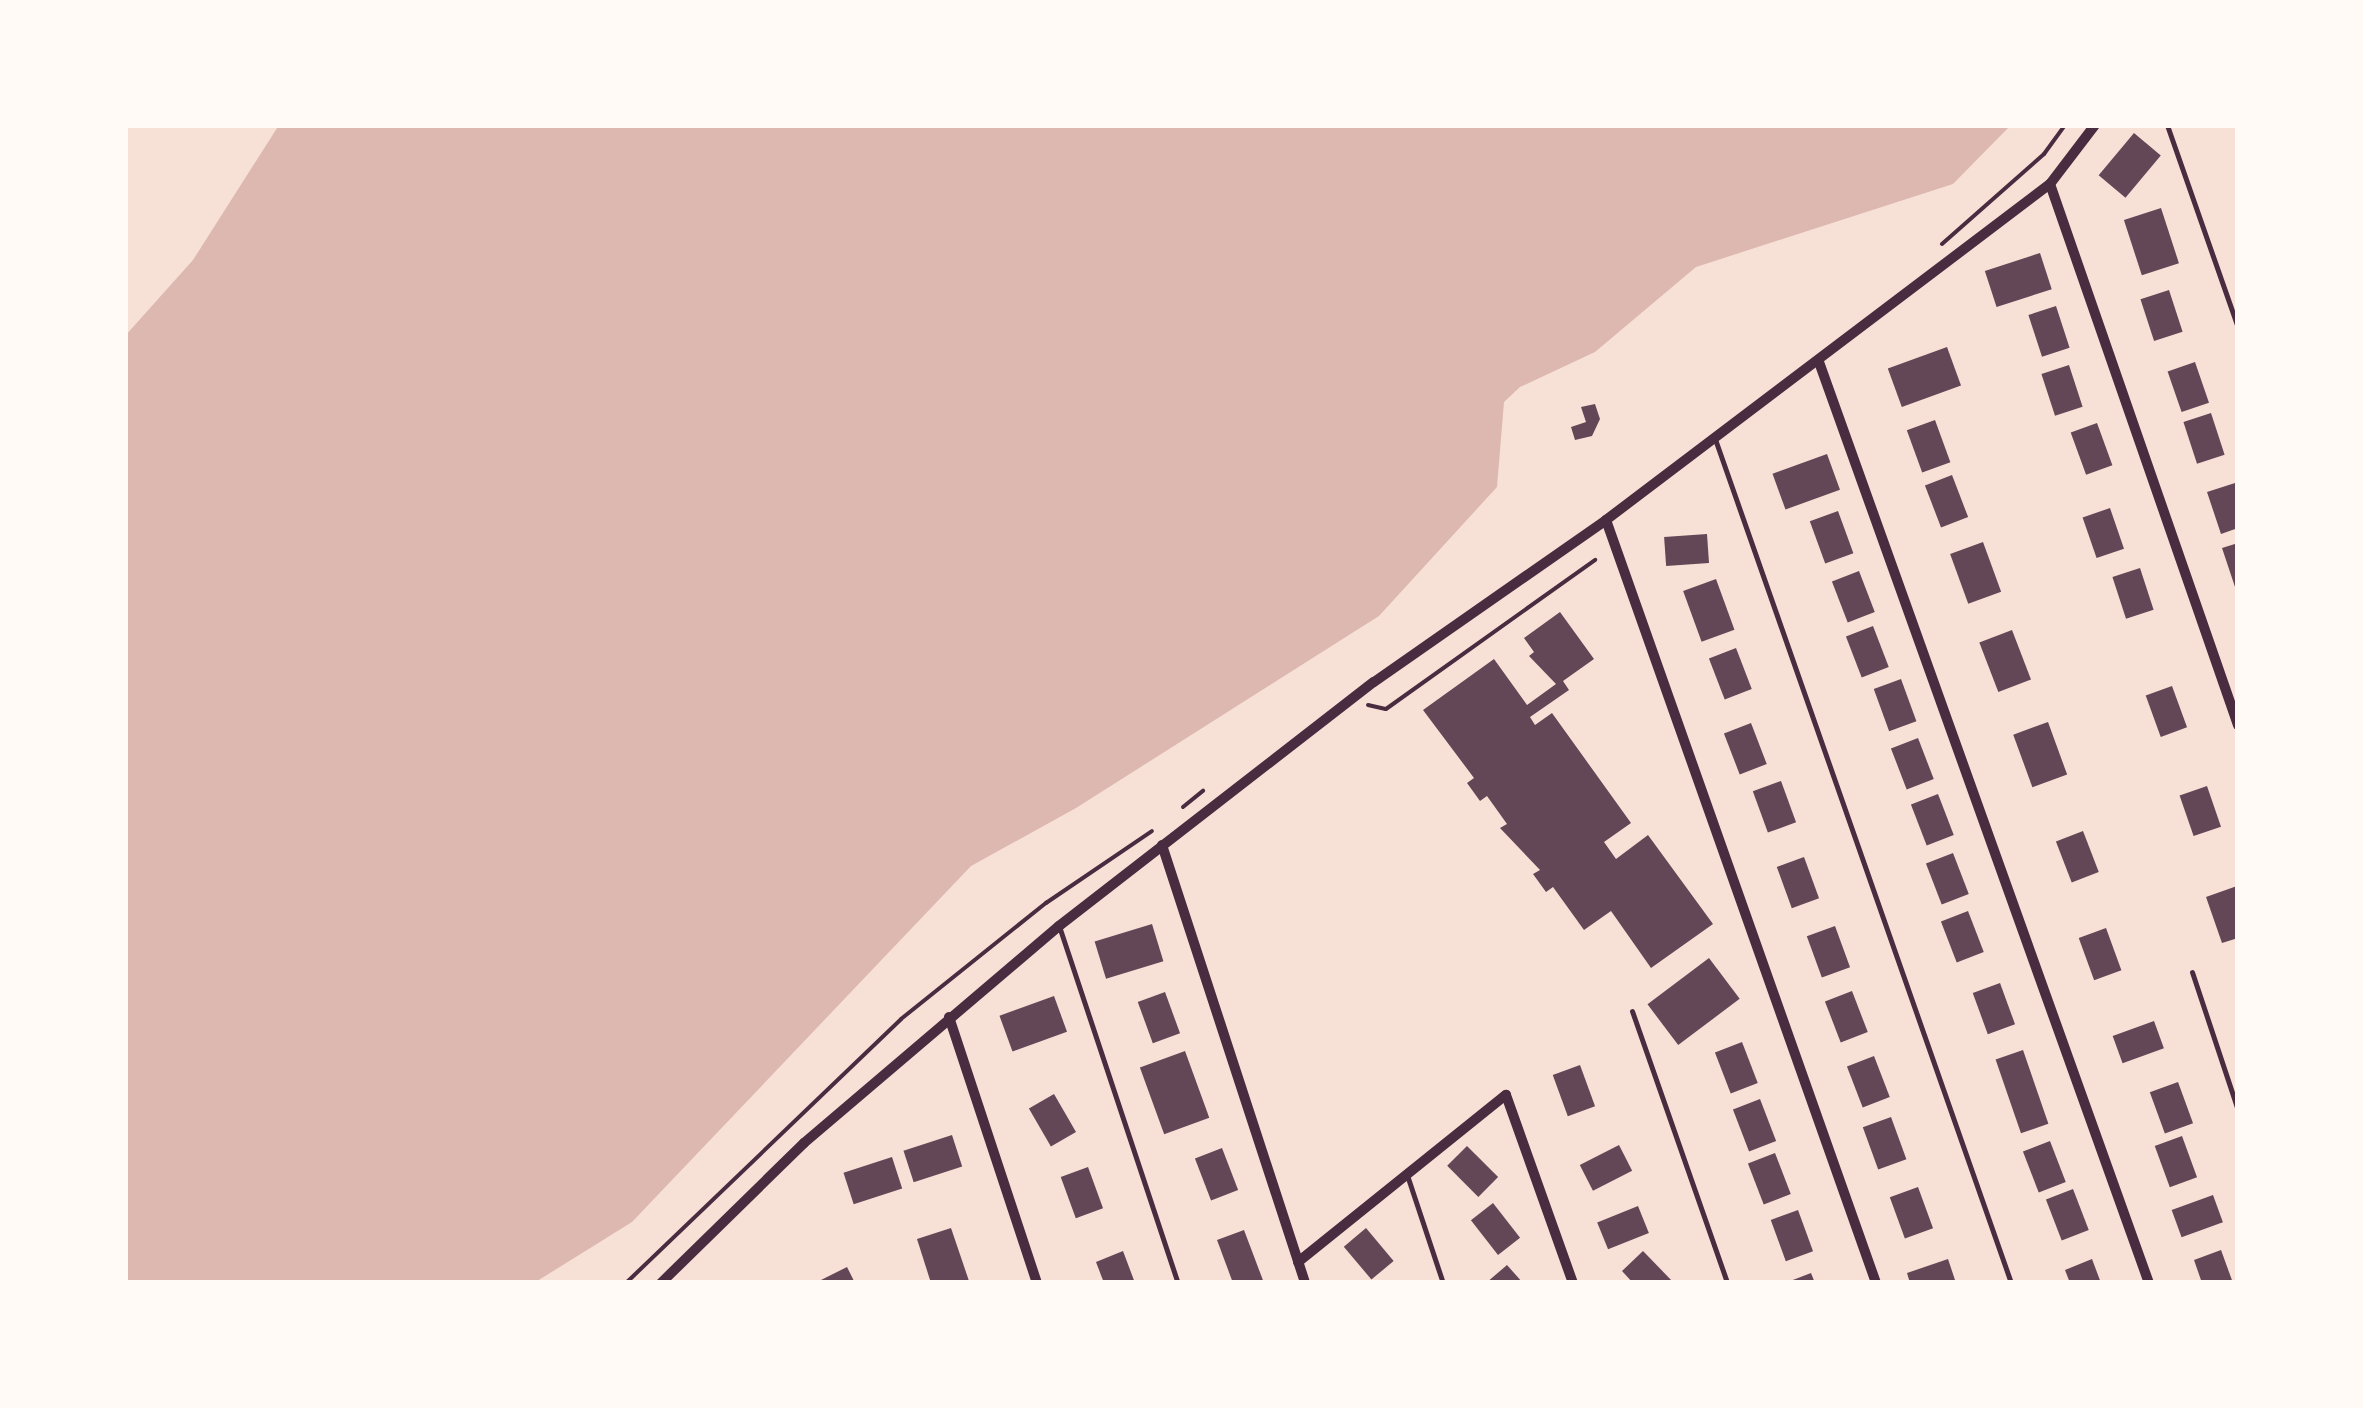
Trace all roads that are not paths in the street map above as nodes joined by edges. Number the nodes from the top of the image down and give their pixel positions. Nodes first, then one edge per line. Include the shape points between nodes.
1 (2095, 125) edge
2 (2168, 125) edge
3 (2050, 184) junction
4 (2238, 328) edge
5 (1819, 362) junction
6 (1715, 439) junction
7 (1606, 520) junction
8 (2238, 725) edge
9 (1162, 844) junction
10 (1059, 926) junction
11 (2192, 972) dead end
12 (1632, 1010) dead end
13 (949, 1017) junction
14 (2238, 1110) edge
15 (1407, 1175) junction
16 (1298, 1262) junction
17 (660, 1283) edge
18 (1037, 1283) edge
19 (1178, 1283) edge
20 (1305, 1283) edge
21 (1443, 1283) edge
22 (1572, 1283) edge
23 (1727, 1283) edge
24 (1876, 1283) edge
25 (2011, 1283) edge
26 (2150, 1283) edge

1 - 3 street
2 - 4 lane
3 - 5 street
3 - 8 street
5 - 6 street
5 - 26 street
6 - 7 street
6 - 25 lane
7 - 9 street via 1374,682
7 - 24 street
9 - 10 street
9 - 16 street
10 - 13 street
10 - 19 lane
11 - 14 lane
12 - 23 lane
13 - 17 street via 804,1143
13 - 18 street
15 - 16 street
15 - 21 lane
15 - 22 street via 1506,1095
16 - 20 street

